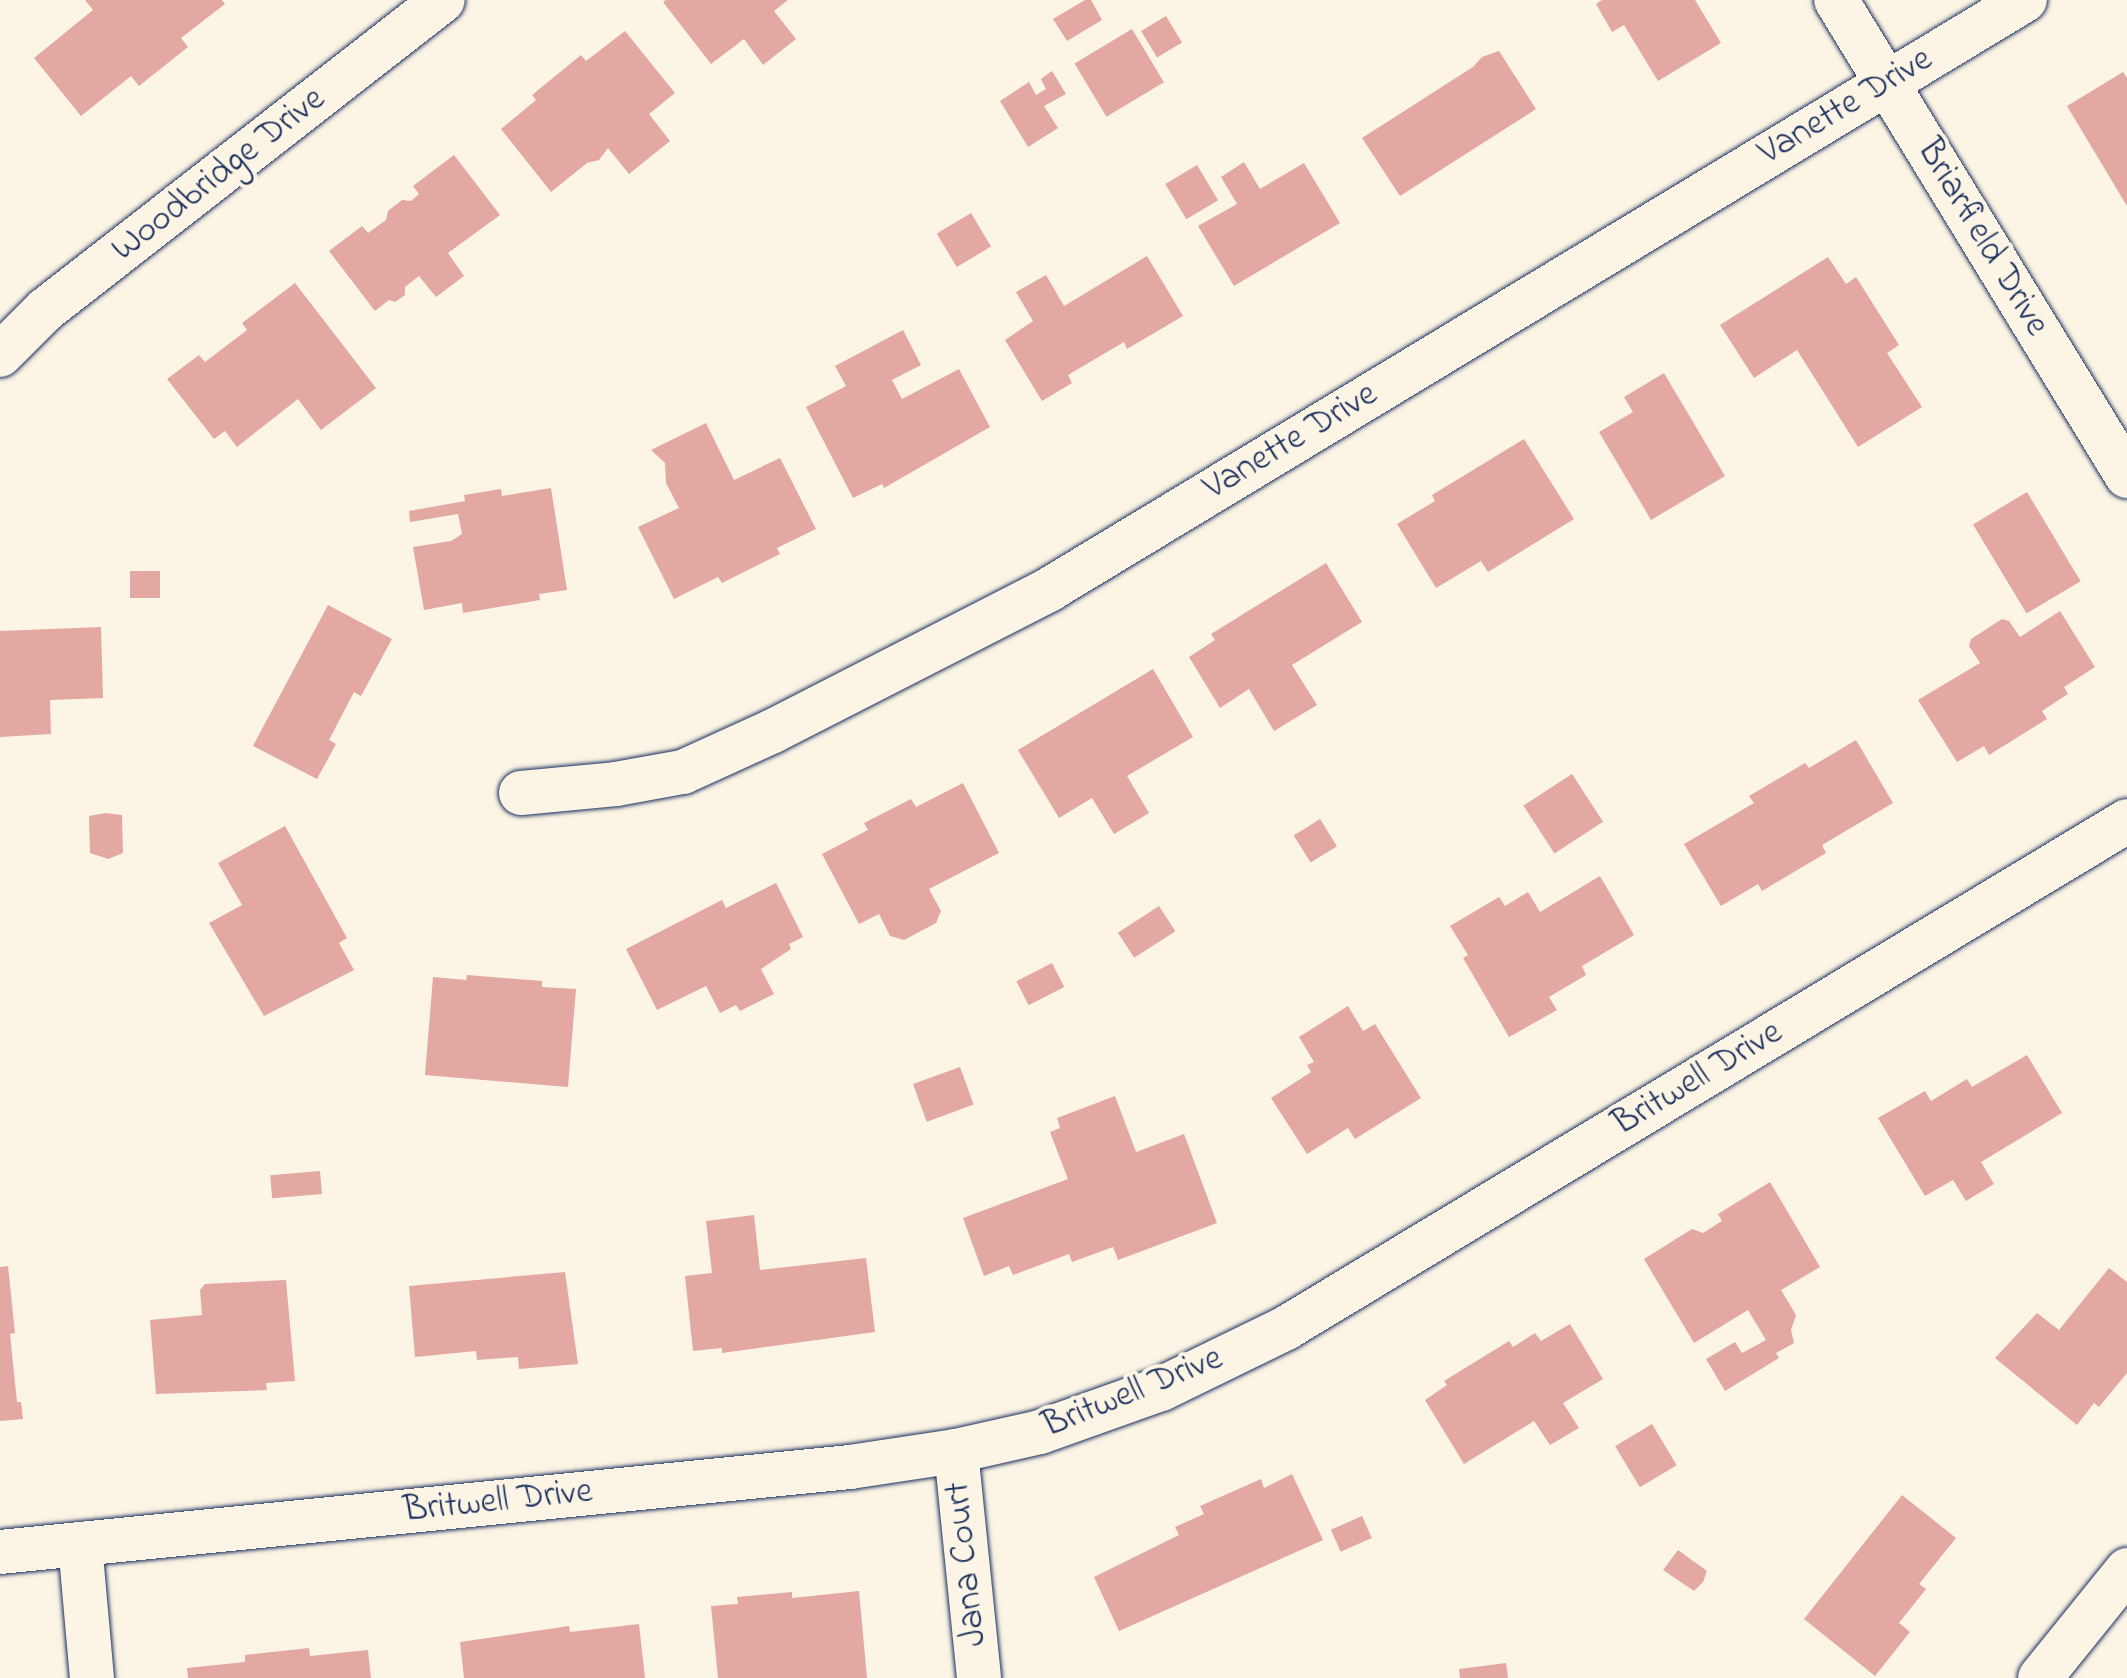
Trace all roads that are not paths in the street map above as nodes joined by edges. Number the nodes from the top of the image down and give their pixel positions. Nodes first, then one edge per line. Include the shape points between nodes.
1 (443, 0) edge
2 (1836, 0) edge
3 (2025, 0) edge
4 (1888, 82) junction
5 (0, 355) edge
6 (2127, 476) edge
7 (521, 793) dead end
8 (2127, 821) edge
9 (956, 1451) junction
10 (80, 1544) junction
11 (0, 1552) edge
12 (2127, 1570) edge
13 (92, 1678) edge
14 (979, 1678) edge
15 (2040, 1678) edge

1 - 5 street, Woodbridge Drive via 45,310
2 - 4 street, Briarfield Drive
3 - 4 street, Vanette Drive
4 - 6 street, Briarfield Drive
4 - 7 street, Vanette Drive via 1050,589 683,772
8 - 9 street, Britwell Drive via 1286,1328 1161,1389 1040,1432
9 - 10 street, Britwell Drive via 850,1467
9 - 14 street, Jana Court
10 - 11 street, Britwell Drive
10 - 13 street
12 - 15 street

